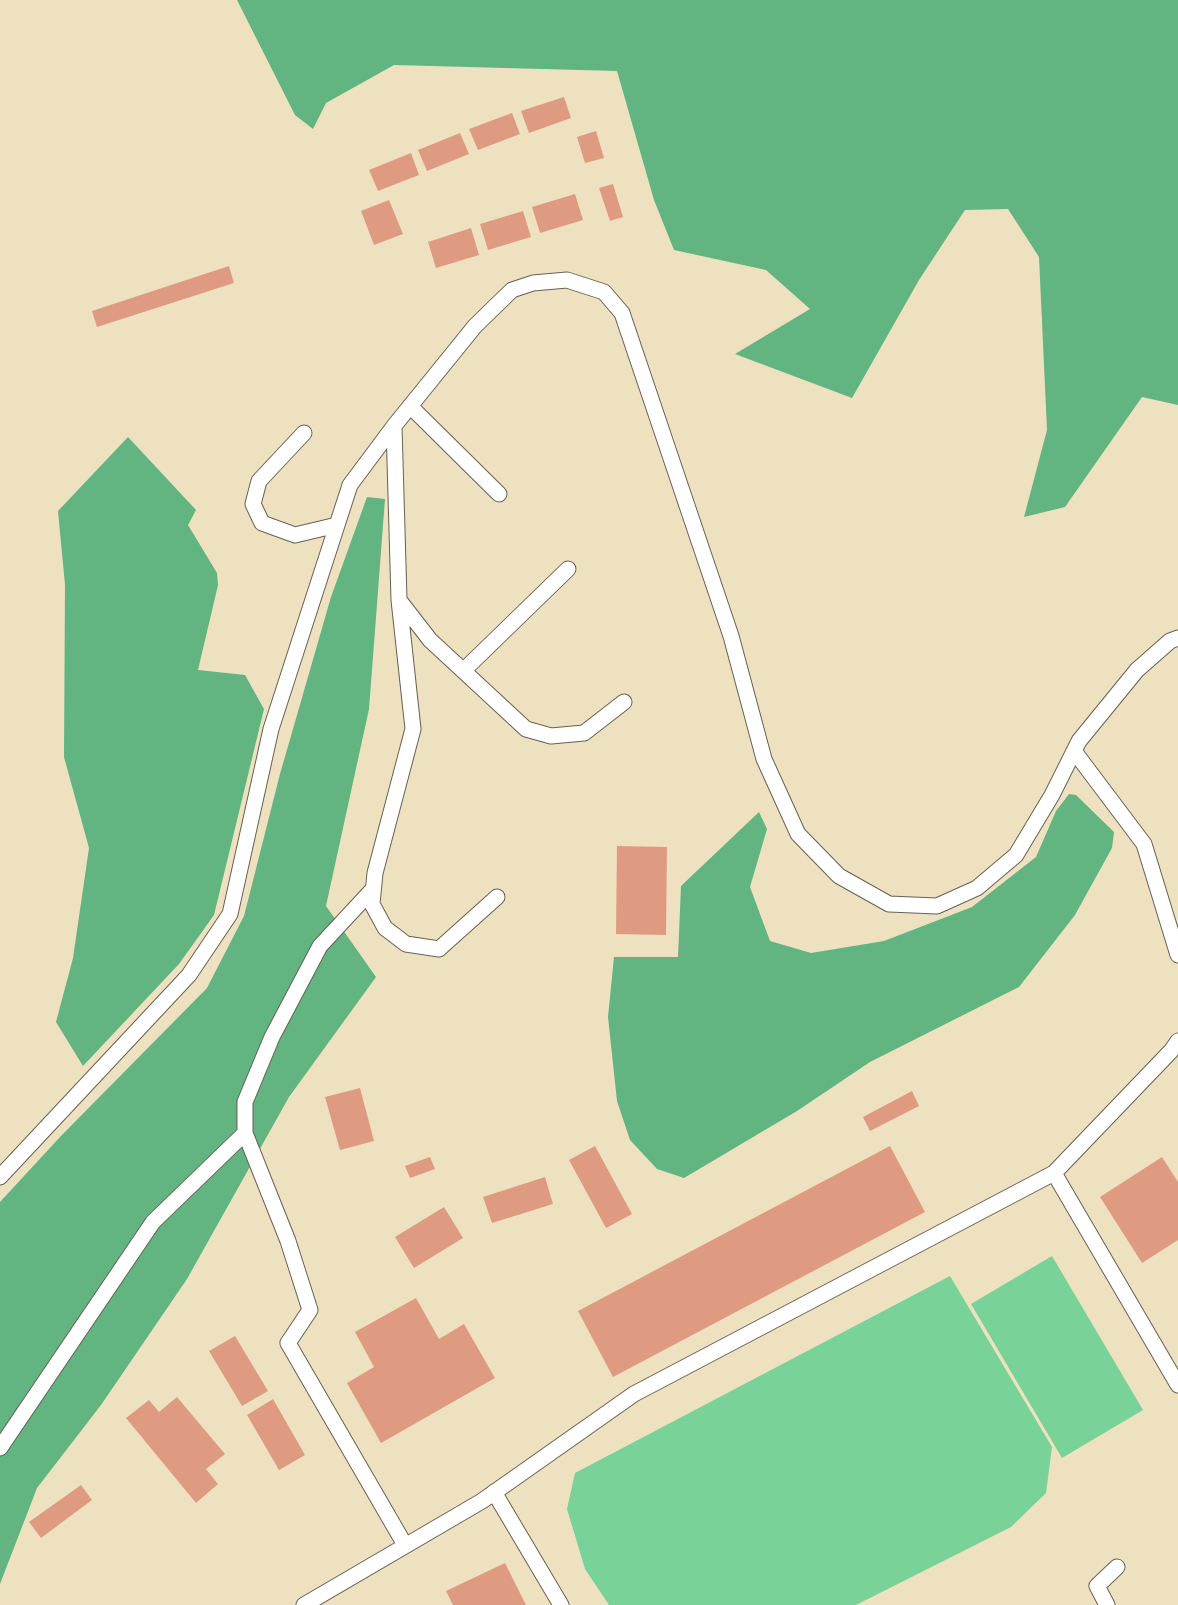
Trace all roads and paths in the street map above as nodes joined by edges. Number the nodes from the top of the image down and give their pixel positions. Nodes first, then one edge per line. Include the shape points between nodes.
1 (410, 406) junction
2 (394, 426) junction
3 (304, 433) dead end
4 (500, 494) dead end
5 (337, 525) junction
6 (568, 569) dead end
7 (399, 600) junction
8 (1178, 638) edge
9 (464, 670) junction
10 (624, 702) dead end
11 (1074, 752) junction
12 (374, 889) junction
13 (497, 897) dead end
14 (1178, 955) edge
15 (1178, 1041) edge
16 (245, 1133) junction
17 (1054, 1173) junction
18 (0, 1177) edge
19 (1178, 1385) edge
20 (0, 1448) edge
21 (494, 1492) junction
22 (405, 1545) junction
23 (1117, 1567) dead end
24 (304, 1605) edge
25 (561, 1605) edge
26 (1107, 1605) edge

1 - 2 lane
1 - 4 lane
1 - 11 lane via 475,326 512,290 533,283 567,280 604,292 621,313 731,636 764,759 798,834 838,876 889,904 937,906 977,888 1016,855
2 - 5 lane via 350,485
2 - 7 lane
3 - 5 lane via 259,481 254,504 262,523 295,535
5 - 18 lane via 271,729 230,914 189,975
6 - 9 lane
7 - 9 lane via 430,640
7 - 12 lane via 413,729
8 - 11 lane via 1137,670
9 - 10 lane via 526,729 551,736 584,733
11 - 14 lane via 1144,844
12 - 13 lane via 372,904 385,928 406,944 439,949
12 - 16 lane via 320,946 272,1037 245,1102
15 - 17 lane
16 - 20 lane via 153,1222
16 - 22 lane via 288,1241 310,1310 288,1343
17 - 19 lane
17 - 21 lane via 634,1394
21 - 22 lane
21 - 25 lane
22 - 24 lane
23 - 26 lane via 1097,1586

